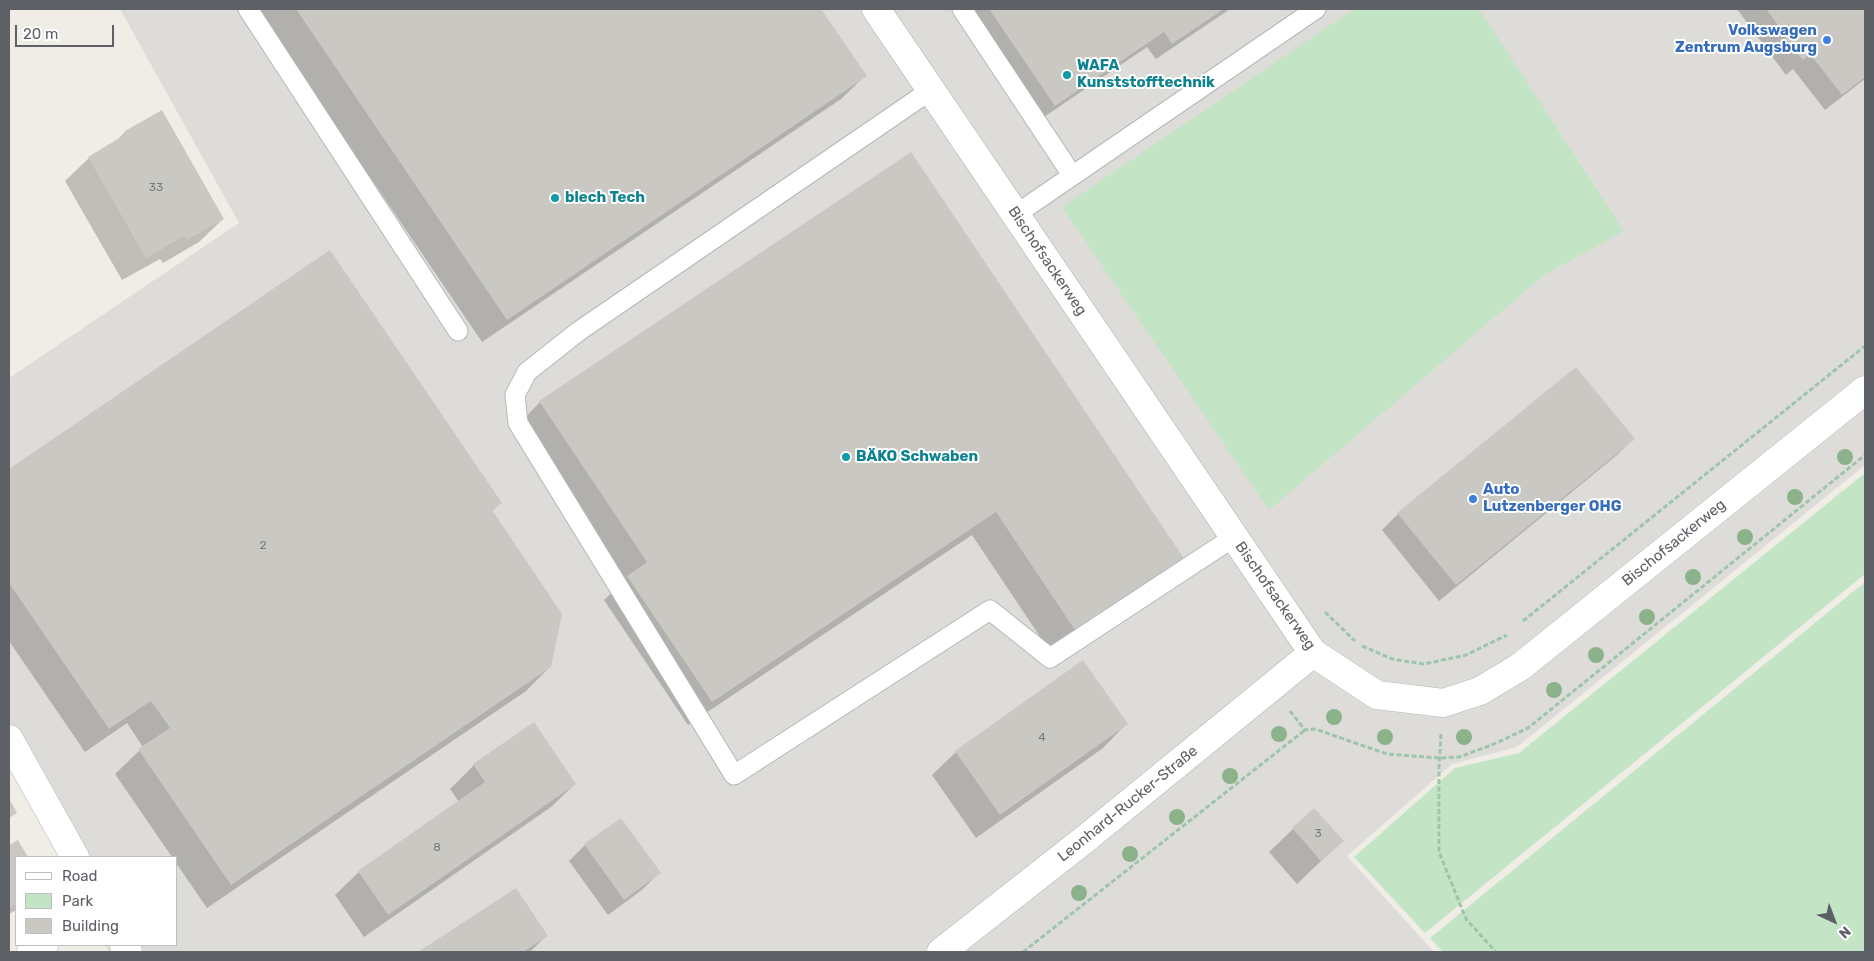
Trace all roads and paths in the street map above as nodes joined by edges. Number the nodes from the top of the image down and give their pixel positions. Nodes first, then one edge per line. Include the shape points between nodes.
1 (248, 9) edge
2 (876, 9) edge
3 (962, 9) edge
4 (1316, 9) edge
5 (931, 90) junction
6 (1072, 175) junction
7 (1015, 215) junction
8 (458, 330) dead end
9 (1865, 346) edge
10 (1865, 390) edge
11 (1234, 537) junction
12 (1321, 608) dead end
13 (1521, 623) dead end
14 (1513, 630) dead end
15 (1313, 653) junction
16 (1443, 704) junction
17 (1305, 730) dead end
18 (9, 739) edge
19 (74, 856) edge
20 (42, 946) edge
21 (31, 952) edge
22 (941, 952) edge
23 (1023, 952) edge
24 (1496, 952) edge

1 - 8 lane
2 - 5 street, Bischofsackerweg
3 - 6 lane
4 - 6 lane
5 - 7 street, Bischofsackerweg
5 - 11 lane via 578,331 527,372 515,396 518,423 734,775 990,610 1050,658
6 - 7 lane
7 - 11 street, Bischofsackerweg
9 - 13 path
10 - 16 street, Bischofsackerweg via 1520,667 1480,691
11 - 15 street, Bischofsackerweg
12 - 14 path via 1357,643 1392,659 1424,664 1466,656
15 - 16 street, Bischofsackerweg via 1377,695
15 - 22 street, Leonhard-Rucker-Straße
16 - 24 path via 1439,852 1466,919
17 - 23 path
18 - 19 street
20 - 21 street

